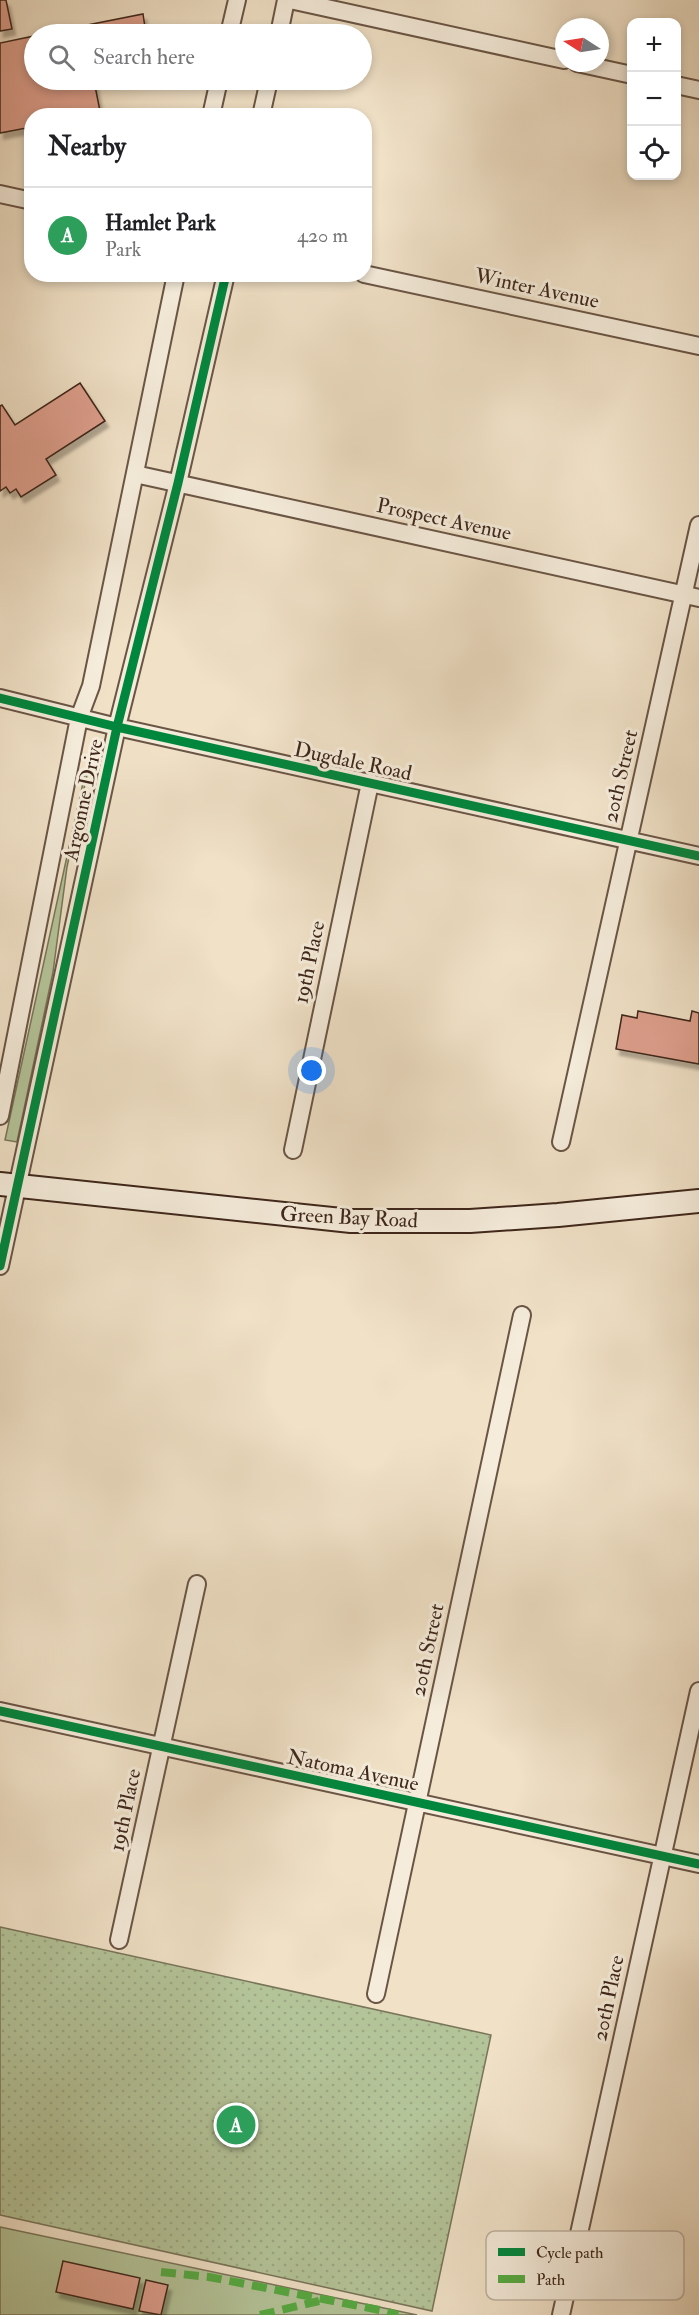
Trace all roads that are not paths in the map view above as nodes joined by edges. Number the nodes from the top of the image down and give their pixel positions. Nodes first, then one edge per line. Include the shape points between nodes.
1 (237, 0) edge
2 (288, 0) edge
3 (231, 24) edge
4 (282, 24) edge
5 (555, 58) edge
6 (609, 70) edge
7 (627, 74) edge
8 (681, 86) edge
9 (217, 90) edge
10 (267, 90) edge
11 (699, 90) edge
12 (213, 108) edge
13 (263, 108) edge
14 (0, 194) edge
15 (24, 199) edge
16 (372, 276) edge
17 (174, 282) edge
18 (223, 282) edge
19 (699, 346) edge
20 (135, 474) junction
21 (178, 483) junction
22 (699, 525) edge
23 (691, 596) edge
24 (0, 698) edge
25 (79, 718) junction
26 (117, 727) junction
27 (370, 783) junction
28 (628, 840) junction
29 (699, 856) edge
30 (0, 1116) edge
31 (561, 1142) dead end
32 (293, 1150) dead end
33 (9, 1185) edge
34 (699, 1201) edge
35 (0, 1266) edge
36 (522, 1315) dead end
37 (197, 1584) dead end
38 (699, 1691) edge
39 (0, 1711) edge
40 (162, 1747) junction
41 (417, 1802) junction
42 (662, 1856) junction
43 (699, 1864) edge
44 (119, 1940) dead end
45 (376, 1994) dead end
46 (579, 2231) edge
47 (564, 2300) edge
48 (561, 2315) edge

1 - 3 street
2 - 4 street
2 - 5 street
6 - 7 street
8 - 11 street
9 - 12 street
10 - 13 street
14 - 15 street
16 - 19 street, Winter Avenue
17 - 20 street, Argonne Drive
18 - 21 street, Argonne Drive
20 - 21 street, Prospect Avenue
20 - 25 street, Argonne Drive via 91,686
21 - 23 street, Prospect Avenue
21 - 26 street, Argonne Drive
22 - 23 street, 20th Street
23 - 28 street, 20th Street
24 - 25 street, Dugdale Road
25 - 26 street, Dugdale Road
25 - 30 street, Argonne Drive
26 - 27 street, Dugdale Road
26 - 33 street, Argonne Drive
27 - 28 street, Dugdale Road
27 - 32 street, 19th Place
28 - 29 street, Dugdale Road
28 - 31 street, 20th Street
33 - 34 main road, Green Bay Road via 351,1221 470,1221
33 - 35 street, Argonne Drive
36 - 41 street, 20th Street
37 - 40 street, 19th Place
38 - 42 street, 20th Place
39 - 40 street, Natoma Avenue
40 - 41 street, Natoma Avenue
40 - 44 street, 19th Place
41 - 42 street, Natoma Avenue
41 - 45 street, 20th Street
42 - 43 street, Natoma Avenue
42 - 46 street, 20th Place
47 - 48 street, 20th Place

